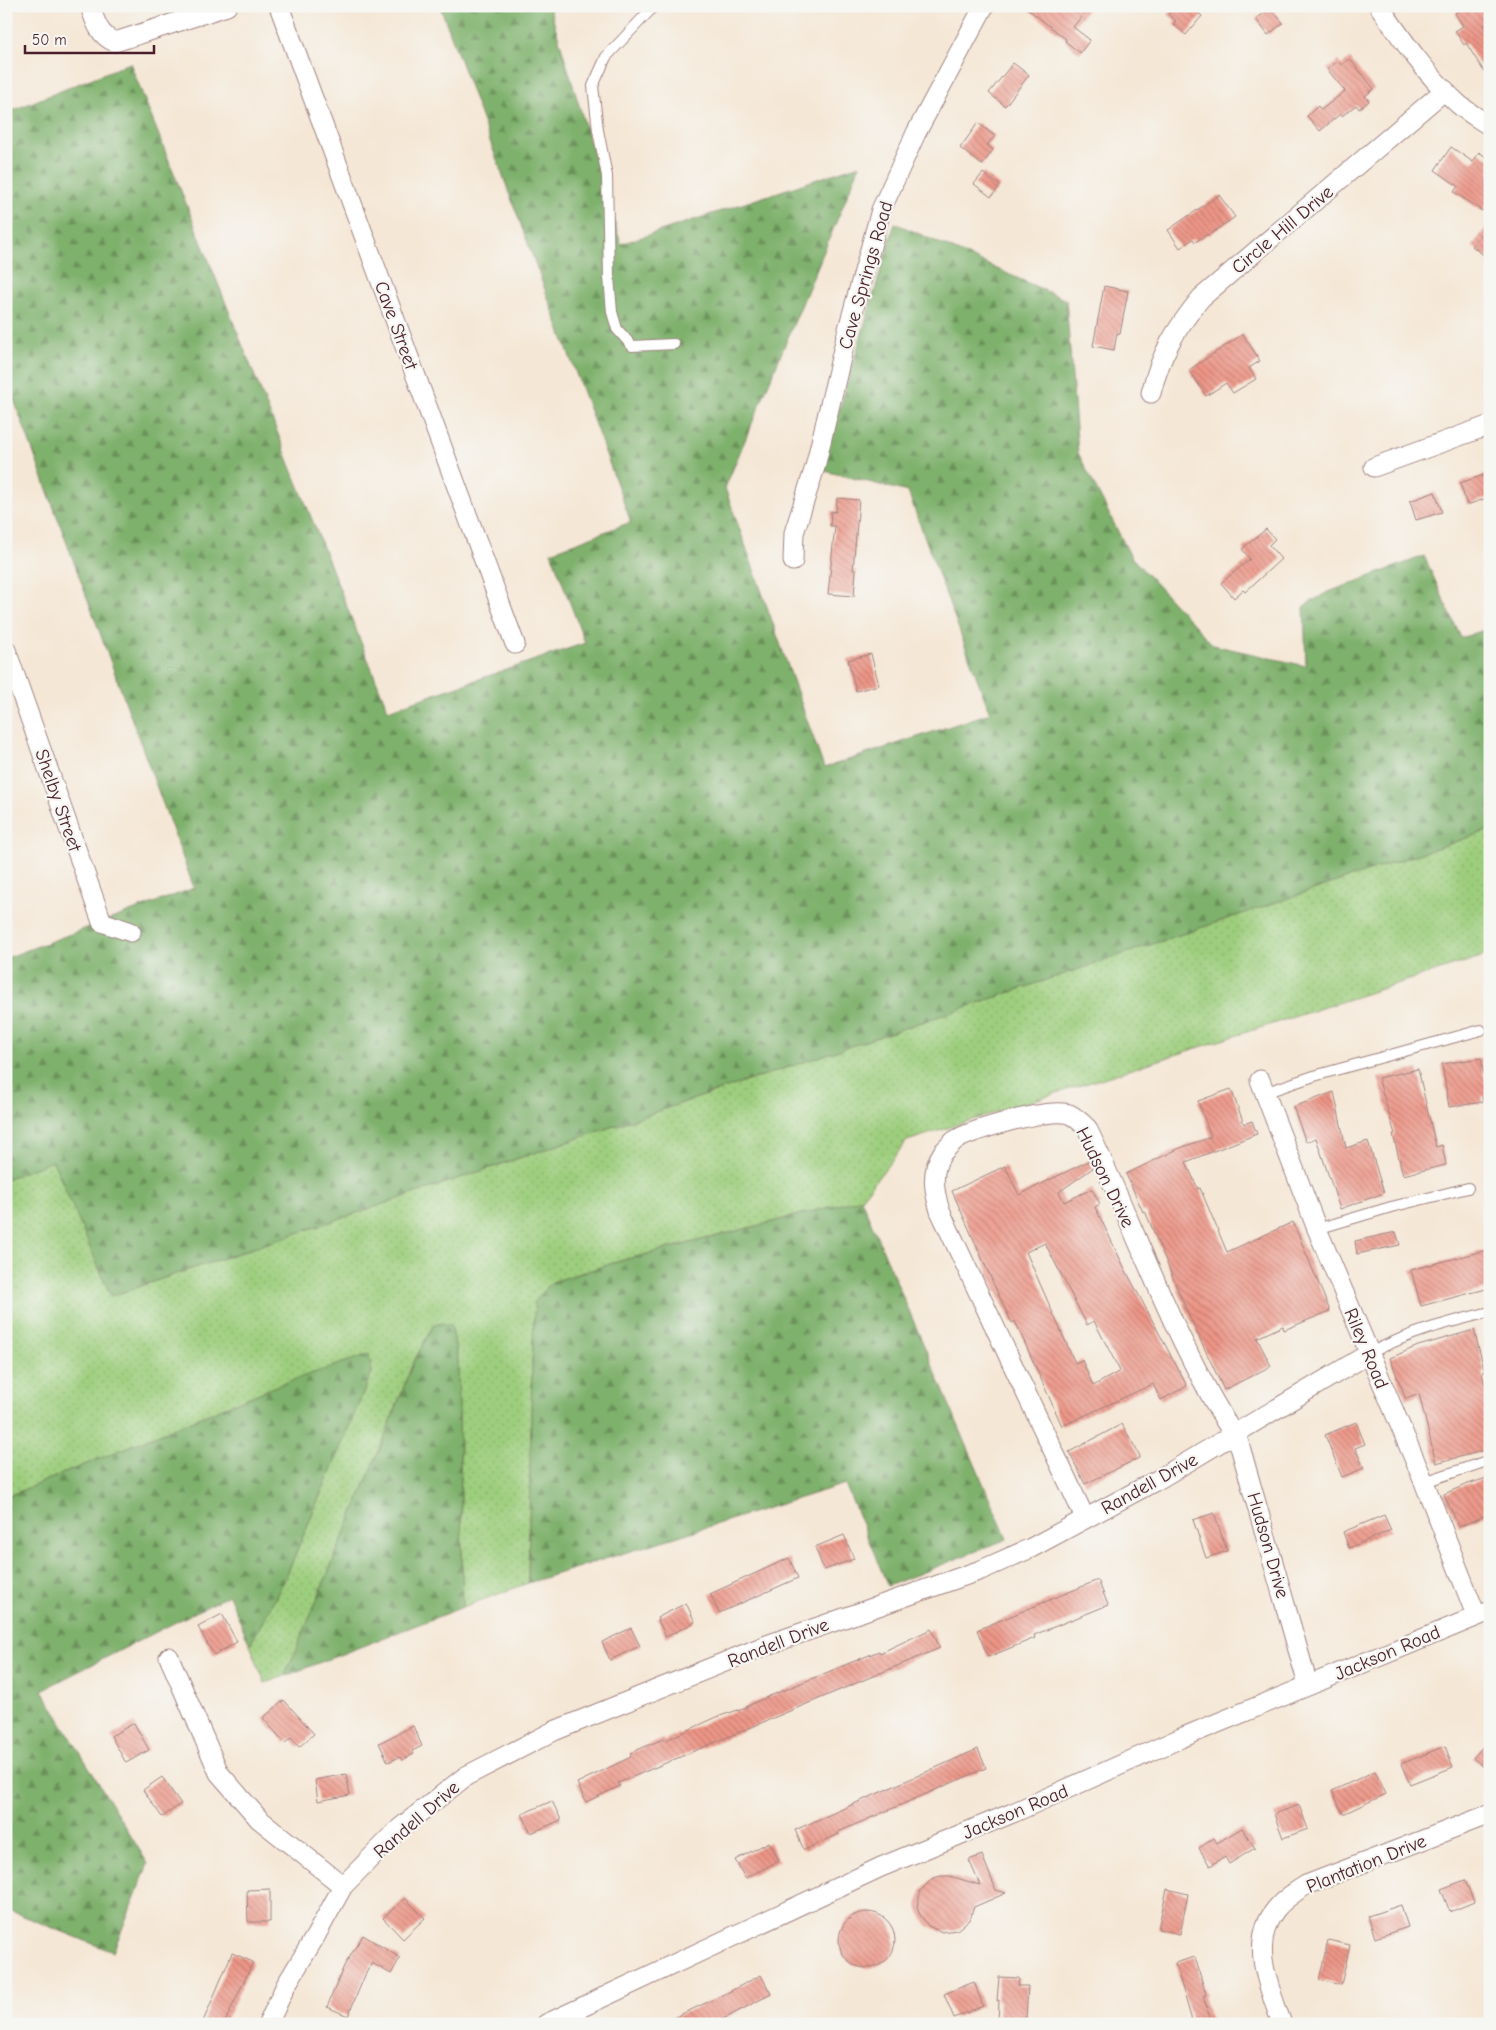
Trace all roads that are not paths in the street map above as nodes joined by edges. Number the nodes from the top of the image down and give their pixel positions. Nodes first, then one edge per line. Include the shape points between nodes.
1 (90, 6) edge
2 (227, 6) edge
3 (279, 6) edge
4 (654, 6) edge
5 (984, 6) edge
6 (1379, 6) edge
7 (1445, 90) junction
8 (1490, 126) edge
9 (674, 344) dead end
10 (1151, 393) dead end
11 (1490, 425) edge
12 (1374, 467) dead end
13 (793, 561) dead end
14 (515, 644) dead end
15 (6, 650) edge
16 (131, 932) dead end
17 (1480, 1030) dead end
18 (1262, 1086) joint
19 (1468, 1188) dead end
20 (1316, 1229) junction
21 (1490, 1312) edge
22 (1370, 1353) junction
23 (1234, 1436) junction
24 (1490, 1460) edge
25 (1424, 1482) junction
26 (1085, 1518) junction
27 (1483, 1613) edge
28 (169, 1657) dead end
29 (1308, 1685) junction
30 (1490, 1814) edge
31 (343, 1886) junction
32 (268, 2024) edge
33 (546, 2024) edge
34 (1282, 2024) edge

1 - 2 street via 106,39 115,42
3 - 14 street, Cave Street
4 - 9 lane via 606,57 594,86 606,176 609,277 617,329 632,346
5 - 13 street, Cave Springs Road via 916,133 880,210 815,467 794,533
6 - 7 street via 1412,53
7 - 8 street
7 - 10 street, Circle Hill Drive via 1201,298 1168,346 1157,367
11 - 12 street
15 - 16 street, Shelby Street via 102,922
17 - 18 lane via 1314,1076
18 - 20 street, Riley Road
19 - 20 lane
20 - 22 street, Riley Road
21 - 22 lane via 1434,1325
22 - 23 street, Randell Drive
22 - 25 street, Riley Road
23 - 26 street, Randell Drive
23 - 26 street, Hudson Drive via 1169,1312 1082,1123 1068,1113 1048,1112 1008,1122 954,1142 937,1164 933,1180 940,1212
23 - 29 street, Hudson Drive via 1243,1452
24 - 25 lane
25 - 27 street, Riley Road
26 - 31 street, Randell Drive via 1031,1548 981,1570 766,1645 554,1732 466,1776 400,1828
27 - 29 street, Jackson Road
28 - 31 street via 219,1772 259,1819
29 - 33 street, Jackson Road via 881,1867
30 - 34 street, Plantation Drive via 1306,1885 1275,1909 1268,1921 1262,1955
31 - 32 street, Randell Drive via 286,1985

